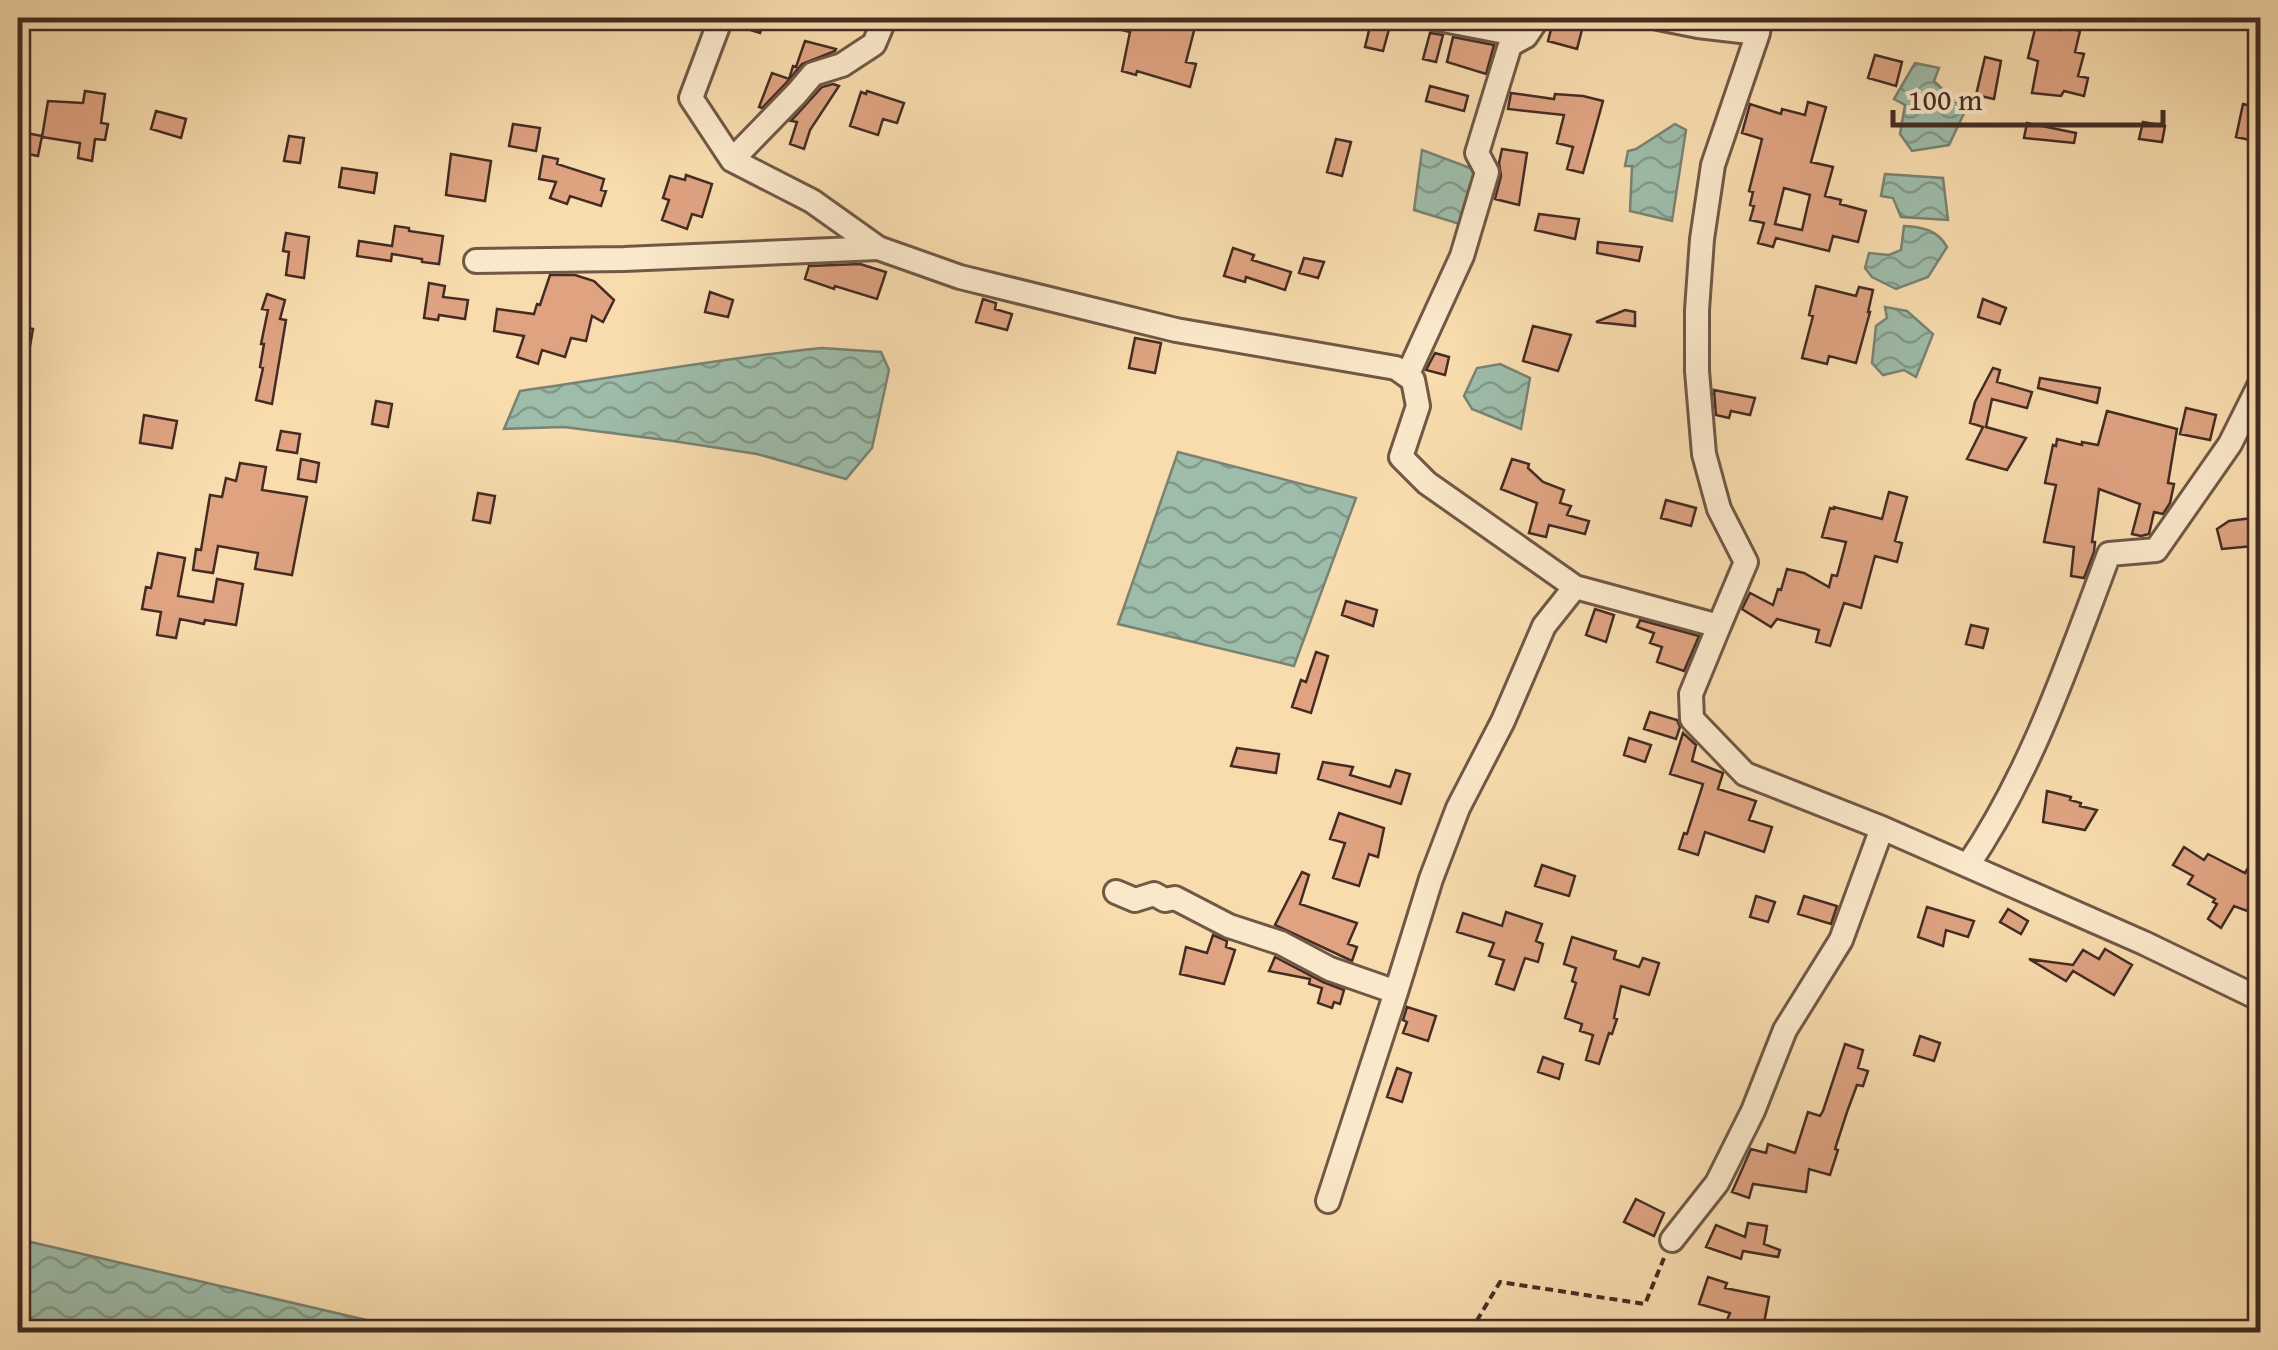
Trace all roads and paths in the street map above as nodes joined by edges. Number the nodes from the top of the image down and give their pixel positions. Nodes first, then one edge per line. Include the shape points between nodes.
1 (721, 18) edge
2 (884, 18) edge
3 (1432, 18) edge
4 (1658, 18) edge
5 (1759, 25) edge
6 (1532, 27) edge
7 (732, 160) junction
8 (878, 248) junction
9 (476, 261) dead end
10 (1407, 376) junction
11 (2260, 384) edge
12 (1575, 586) junction
13 (1719, 626) junction
14 (1882, 828) junction
15 (1968, 866) junction
16 (1116, 892) dead end
17 (1396, 992) junction
18 (2260, 999) edge
19 (1328, 1201) dead end
20 (1672, 1240) joint
21 (1470, 1332) edge

1 - 7 street via 691,98
2 - 7 street via 874,44 813,74
3 - 6 street
4 - 5 street via 1698,26
5 - 13 street via 1712,165 1697,310 1704,454 1719,509 1746,562
6 - 10 street via 1510,45 1477,153 1487,172 1462,256
7 - 8 street via 812,201
8 - 9 street
8 - 10 street via 960,277 1158,326 1396,368
10 - 12 street via 1418,406 1401,456 1427,483
11 - 15 street via 2230,444 2156,550 2109,554 2058,690 1995,825
12 - 13 street
12 - 17 street via 1544,626 1458,808
13 - 14 street via 1690,694 1692,719 1745,774
14 - 15 street
14 - 20 street via 1840,940 1785,1030 1718,1182
15 - 18 street
16 - 17 street via 1135,900 1154,894 1175,898
17 - 19 street
20 - 21 path via 1645,1304 1500,1282

